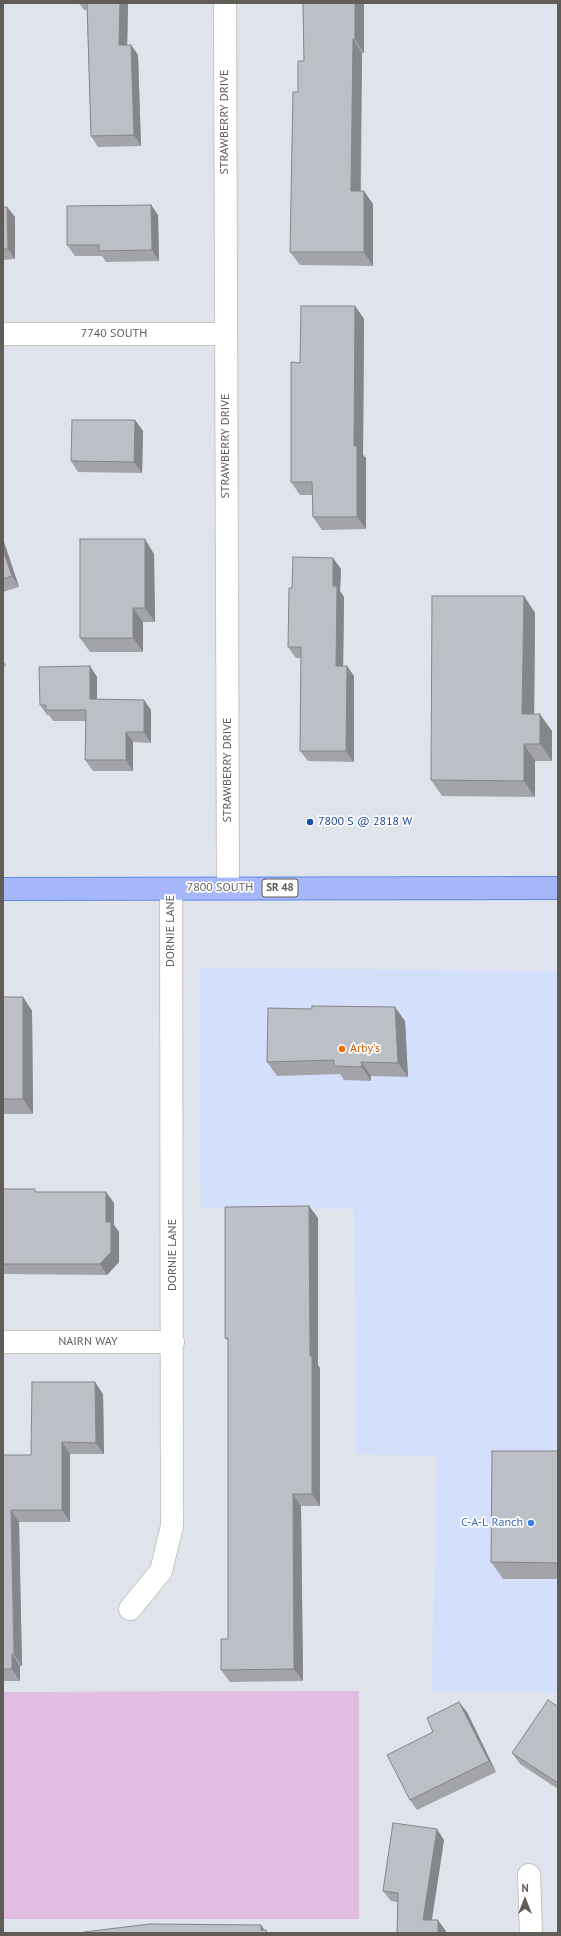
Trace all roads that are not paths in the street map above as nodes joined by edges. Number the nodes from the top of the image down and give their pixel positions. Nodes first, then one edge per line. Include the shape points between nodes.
1 (225, 3) edge
2 (3, 334) edge
3 (225, 334) junction
4 (228, 888) junction
5 (558, 888) edge
6 (3, 889) edge
7 (171, 889) junction
8 (3, 1342) edge
9 (173, 1342) junction
10 (130, 1609) dead end
11 (529, 1875) dead end
12 (531, 1933) edge

1 - 3 street, STRAWBERRY DRIVE
2 - 3 street, 7740 SOUTH
3 - 4 street, STRAWBERRY DRIVE
4 - 5 main road, 7800 SOUTH / SR 48
4 - 7 main road, 7800 SOUTH / SR 48
6 - 7 main road, 7800 SOUTH / SR 48
7 - 9 street, DORNIE LANE
8 - 9 street, NAIRN WAY
9 - 10 street, DORNIE LANE via 172,1526 161,1571
11 - 12 street

